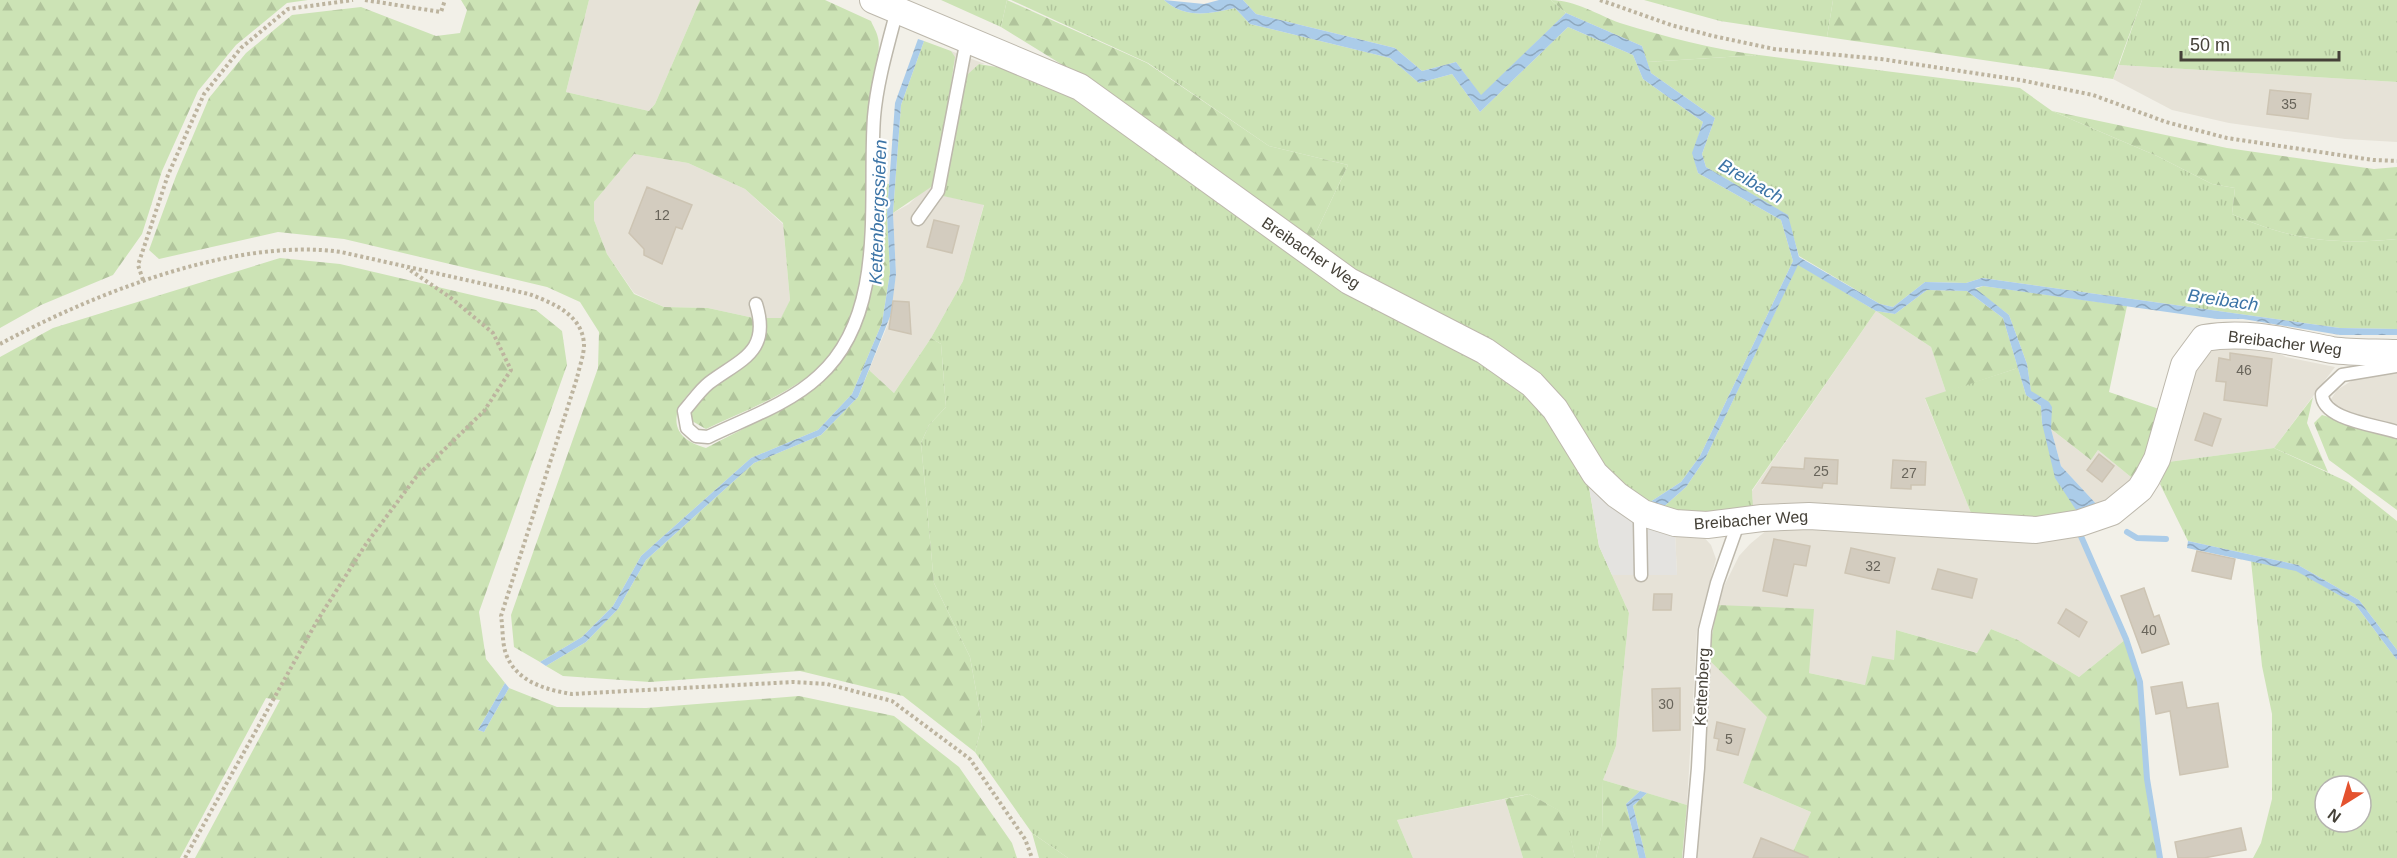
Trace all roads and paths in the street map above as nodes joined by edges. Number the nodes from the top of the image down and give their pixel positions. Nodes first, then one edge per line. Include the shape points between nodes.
1 (353, 0) edge
2 (365, 0) edge
3 (445, 0) edge
4 (873, 0) edge
5 (1600, 0) edge
6 (897, 10) junction
7 (967, 39) junction
8 (2397, 160) edge
9 (918, 219) dead end
10 (404, 266) junction
11 (142, 280) junction
12 (756, 304) dead end
13 (0, 344) edge
14 (2397, 353) edge
15 (2397, 366) edge
16 (2397, 432) edge
17 (1643, 513) junction
18 (1739, 521) junction
19 (1641, 575) dead end
20 (185, 858) edge
21 (1032, 858) edge
22 (1690, 858) edge

1 - 11 path via 288,9 241,48 204,94 168,175 138,265
2 - 3 path via 441,12
4 - 6 street, Breibacher Weg
5 - 8 path via 1671,25 1764,47 1881,59 2020,80 2093,95 2166,122 2227,138 2373,160
6 - 7 street, Breibacher Weg
6 - 12 lane via 874,116 869,275 851,333 819,376 788,398 708,437 696,436 687,428 684,411 708,384 741,364 758,343 760,319
7 - 9 lane via 938,191
7 - 17 street, Breibacher Weg via 1080,87 1349,281 1485,351 1532,384 1555,409 1595,474
10 - 11 path via 313,248 277,249
10 - 20 path via 493,333 511,370 484,411 416,477 366,544 317,621
10 - 21 path via 529,294 558,305 577,323 584,345 578,378 501,616 506,655 521,675 542,689 572,694 793,682 827,684 892,701 970,759 1024,839
11 - 13 path via 48,318
14 - 18 street, Breibacher Weg via 2335,350 2224,334 2204,338 2184,365 2157,459 2147,478 2135,494 2112,512 2080,523 2036,530 1858,517
15 - 16 lane via 2342,375 2322,394 2322,400 2329,410 2343,417
17 - 18 street, Breibacher Weg via 1675,524
17 - 19 lane
18 - 22 lane, Kettenberg via 1705,630

